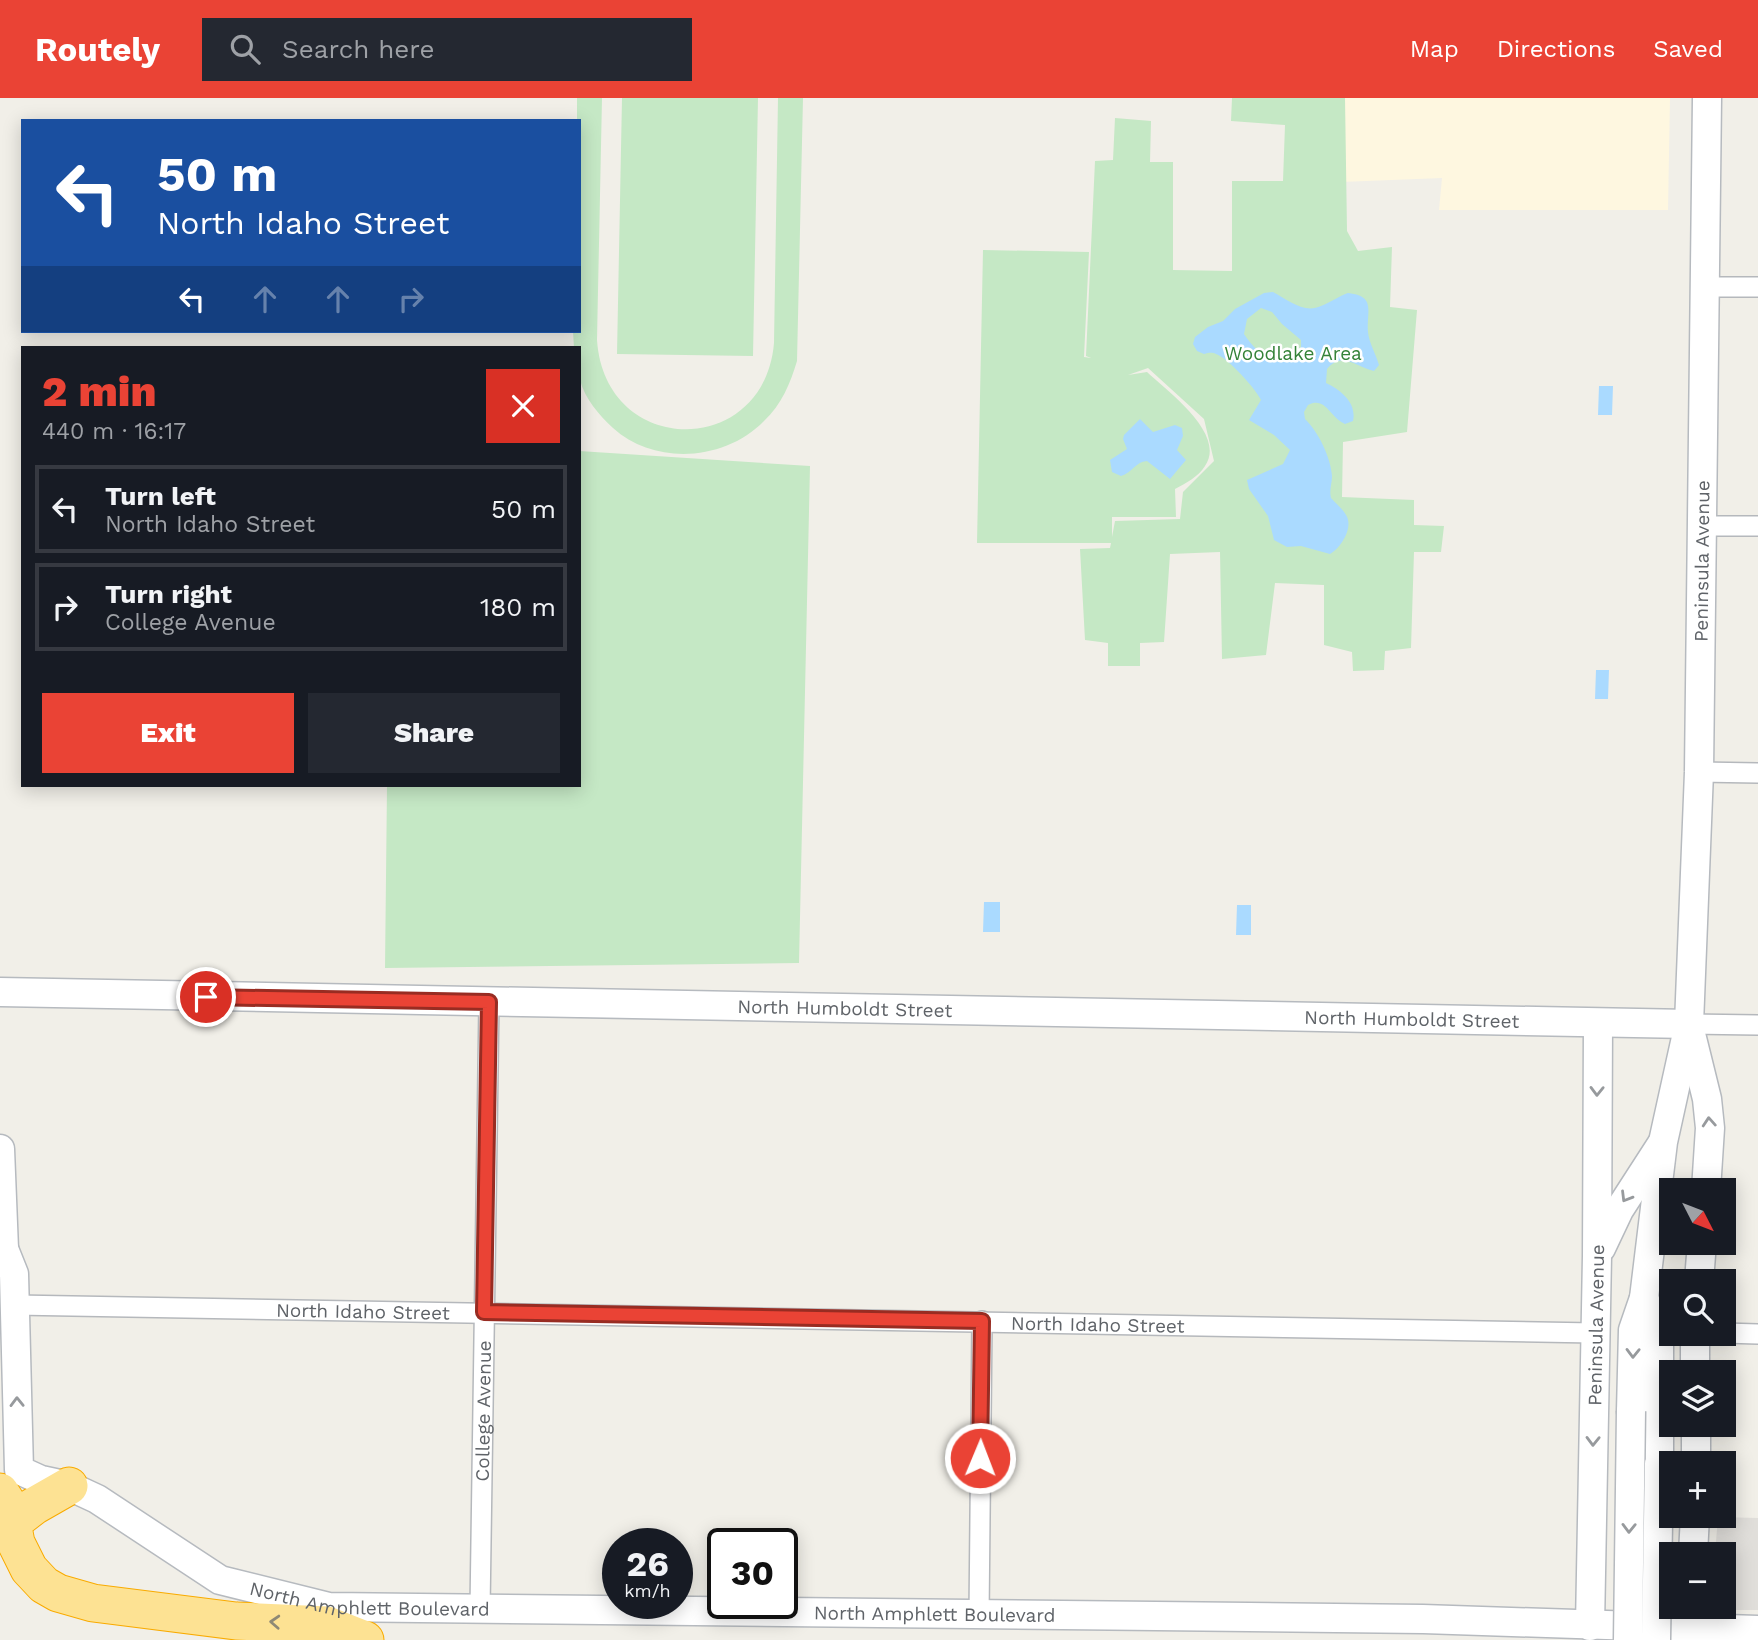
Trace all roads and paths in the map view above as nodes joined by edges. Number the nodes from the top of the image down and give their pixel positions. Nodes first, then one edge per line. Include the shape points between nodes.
1 (1707, 98) edge
2 (1705, 286) junction
3 (1758, 287) edge
4 (1702, 526) junction
5 (1758, 526) edge
6 (1699, 772) junction
7 (1758, 773) edge
8 (0, 992) edge
9 (489, 1002) junction
10 (1598, 1023) junction
11 (1689, 1024) junction
12 (1758, 1025) edge
13 (1663, 1142) junction
14 (0, 1149) edge
15 (1707, 1178) edge
16 (2, 1256) edge
17 (1597, 1256) junction
18 (1644, 1298) junction
19 (15, 1305) junction
20 (484, 1312) junction
21 (982, 1321) junction
22 (1594, 1333) junction
23 (1736, 1334) edge
24 (1758, 1334) edge
25 (69, 1486) joint
26 (13, 1492) edge
27 (480, 1609) junction
28 (979, 1616) junction
29 (1669, 1619) edge
30 (1701, 1619) edge
31 (1590, 1626) junction
32 (1758, 1630) edge
33 (365, 1640) edge
34 (1628, 1640) edge
35 (1656, 1640) edge

1 - 2 street, Peninsula Avenue
2 - 3 street
2 - 4 street, Peninsula Avenue
4 - 5 street
4 - 6 street, Peninsula Avenue
6 - 7 street
6 - 11 street, Peninsula Avenue
8 - 9 street, North Humboldt Street
9 - 10 street, North Humboldt Street
9 - 20 street, College Avenue
10 - 11 street, North Humboldt Street
10 -> 17 street, Peninsula Avenue
11 - 12 street
11 - 13 street, Peninsula Avenue
15 -> 11 street, Peninsula Avenue via 1707,1099
13 -> 17 street via 1619,1210
13 - 18 street, Peninsula Avenue
14 - 16 street
16 - 19 street via 14,1273
17 - 22 street, Peninsula Avenue
18 -> 34 street, Peninsula Avenue, bridge via 1633,1330
18 - 35 street, bridge via 1660,1334
19 - 20 street, North Idaho Street
26 -> 19 street
20 - 21 street, North Idaho Street
20 - 27 street, College Avenue
21 - 22 street, North Idaho Street
21 - 28 street
22 -> 31 street, Peninsula Avenue
23 - 24 street
25 - 26 highway
25 - 27 street, North Amphlett Boulevard via 97,1499 220,1580 329,1607
33 -> 26 highway via 327,1625 236,1620 93,1603 58,1593 36,1578 16,1543 9,1506
27 - 28 street, North Amphlett Boulevard
28 - 31 street, North Amphlett Boulevard via 1423,1619
29 - 31 street, North Amphlett Boulevard
30 - 32 street, North Amphlett Boulevard

